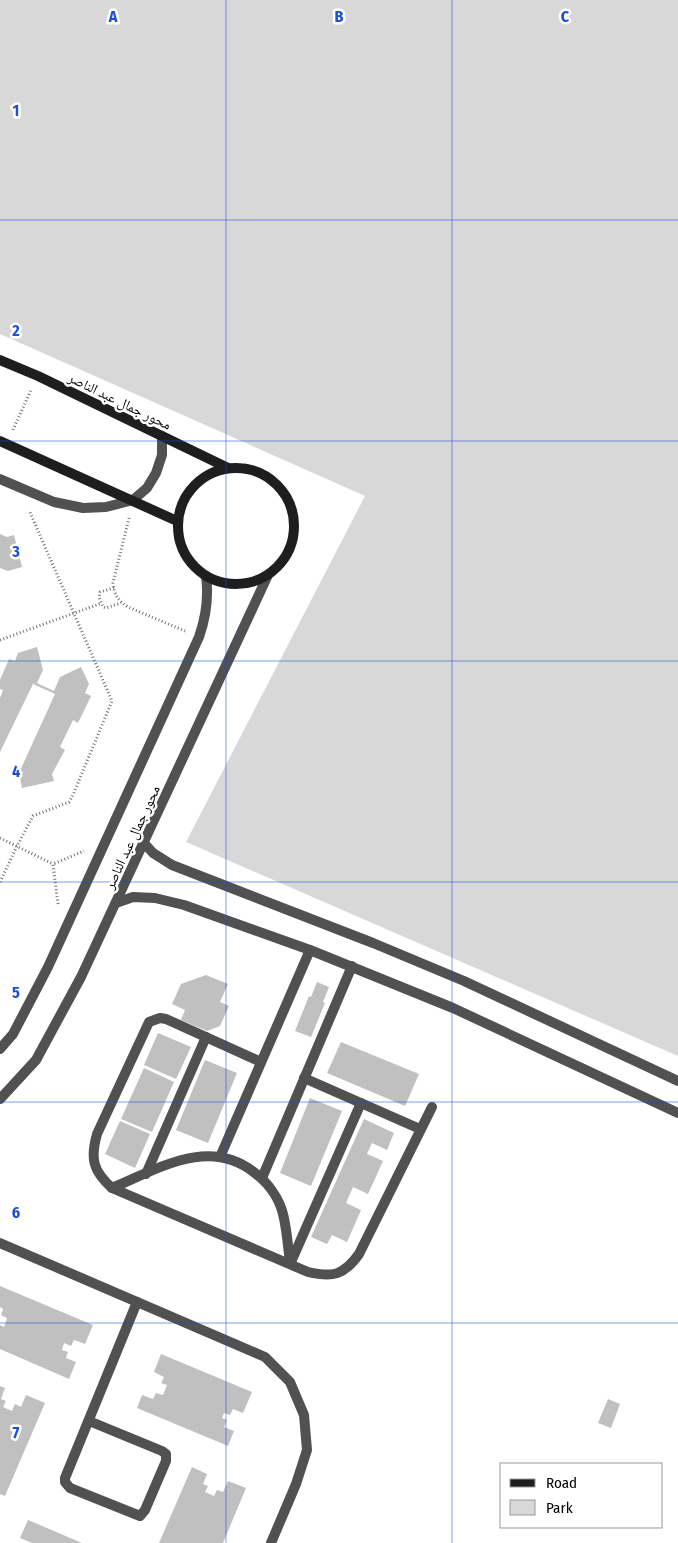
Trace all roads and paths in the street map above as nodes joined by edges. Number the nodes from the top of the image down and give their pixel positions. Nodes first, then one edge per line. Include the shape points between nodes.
1 (0, 360) edge
2 (38, 376) junction
3 (162, 436) junction
4 (3, 442) edge
5 (228, 468) junction
6 (0, 479) edge
7 (19, 487) junction
8 (133, 500) junction
9 (178, 521) junction
10 (268, 575) junction
11 (206, 576) junction
12 (114, 588) junction
13 (102, 603) junction
14 (122, 603) junction
15 (74, 612) junction
16 (199, 638) junction
17 (0, 640) edge
18 (0, 838) edge
19 (105, 841) junction
20 (144, 843) junction
21 (16, 846) junction
22 (53, 864) junction
23 (0, 882) edge
24 (116, 903) junction
25 (62, 935) junction
26 (310, 950) junction
27 (352, 966) junction
28 (206, 1037) junction
29 (0, 1049) edge
30 (261, 1062) junction
31 (304, 1078) junction
32 (678, 1081) edge
33 (0, 1099) edge
34 (361, 1103) junction
35 (432, 1107) dead end
36 (678, 1113) edge
37 (420, 1129) junction
38 (220, 1157) junction
39 (146, 1174) junction
40 (262, 1178) junction
41 (112, 1188) junction
42 (0, 1243) edge
43 (290, 1263) junction
44 (137, 1302) junction
45 (89, 1421) junction
46 (271, 1543) edge

1 - 2 main road, محور جمال عبد الناصر
2 - 3 main road, محور جمال عبد الناصر
2 - 4 path
3 - 5 main road, محور جمال عبد الناصر
3 - 8 street via 162,455 156,473 147,488
4 - 8 main road
5 - 9 main road via 215,471 194,486 180,508
5 - 10 main road via 241,468 266,476 285,494 291,506 294,518 292,544 286,556
6 - 7 street
7 - 8 street via 54,502 83,508 106,507
7 - 15 path
8 - 9 main road
8 - 12 path
9 - 11 main road via 184,552
10 - 11 main road via 244,584 231,584
10 - 20 street, محور جمال عبد الناصر
11 - 16 street, محور جمال عبد الناصر via 207,607
12 - 13 path via 100,592
12 - 14 path
13 - 14 path via 106,608
13 - 15 path
14 - 16 path
15 - 17 path
15 - 21 path via 112,701 69,802 33,816
16 - 19 street, محور جمال عبد الناصر
18 - 21 path
19 - 22 path
19 - 25 street, محور جمال عبد الناصر
20 - 24 street, محور جمال عبد الناصر
20 - 32 street via 153,854 172,865 464,980
21 - 22 path
21 - 23 path
22 - 25 path
24 - 26 street via 132,897 155,898 184,905
24 - 33 street, محور جمال عبد الناصر via 36,1060
25 - 29 street, محور جمال عبد الناصر via 31,1002 13,1034
26 - 27 street
26 - 30 street
27 - 31 street
27 - 36 street via 452,1008
28 - 30 street
28 - 39 street
28 - 41 street via 166,1019 149,1022 92,1148 100,1178
30 - 38 street
31 - 34 street
31 - 40 street
34 - 37 street
34 - 43 street
35 - 37 street
37 - 43 street via 359,1254 350,1266 337,1274 323,1276
38 - 39 street via 184,1158
38 - 40 street via 242,1165
39 - 41 street
40 - 43 street via 283,1214
41 - 43 street
42 - 44 street
44 - 45 street
44 - 46 street via 265,1357 290,1382 304,1414 306,1450 296,1484
45 - 45 street via 65,1478 67,1485 140,1516 146,1510 166,1454

